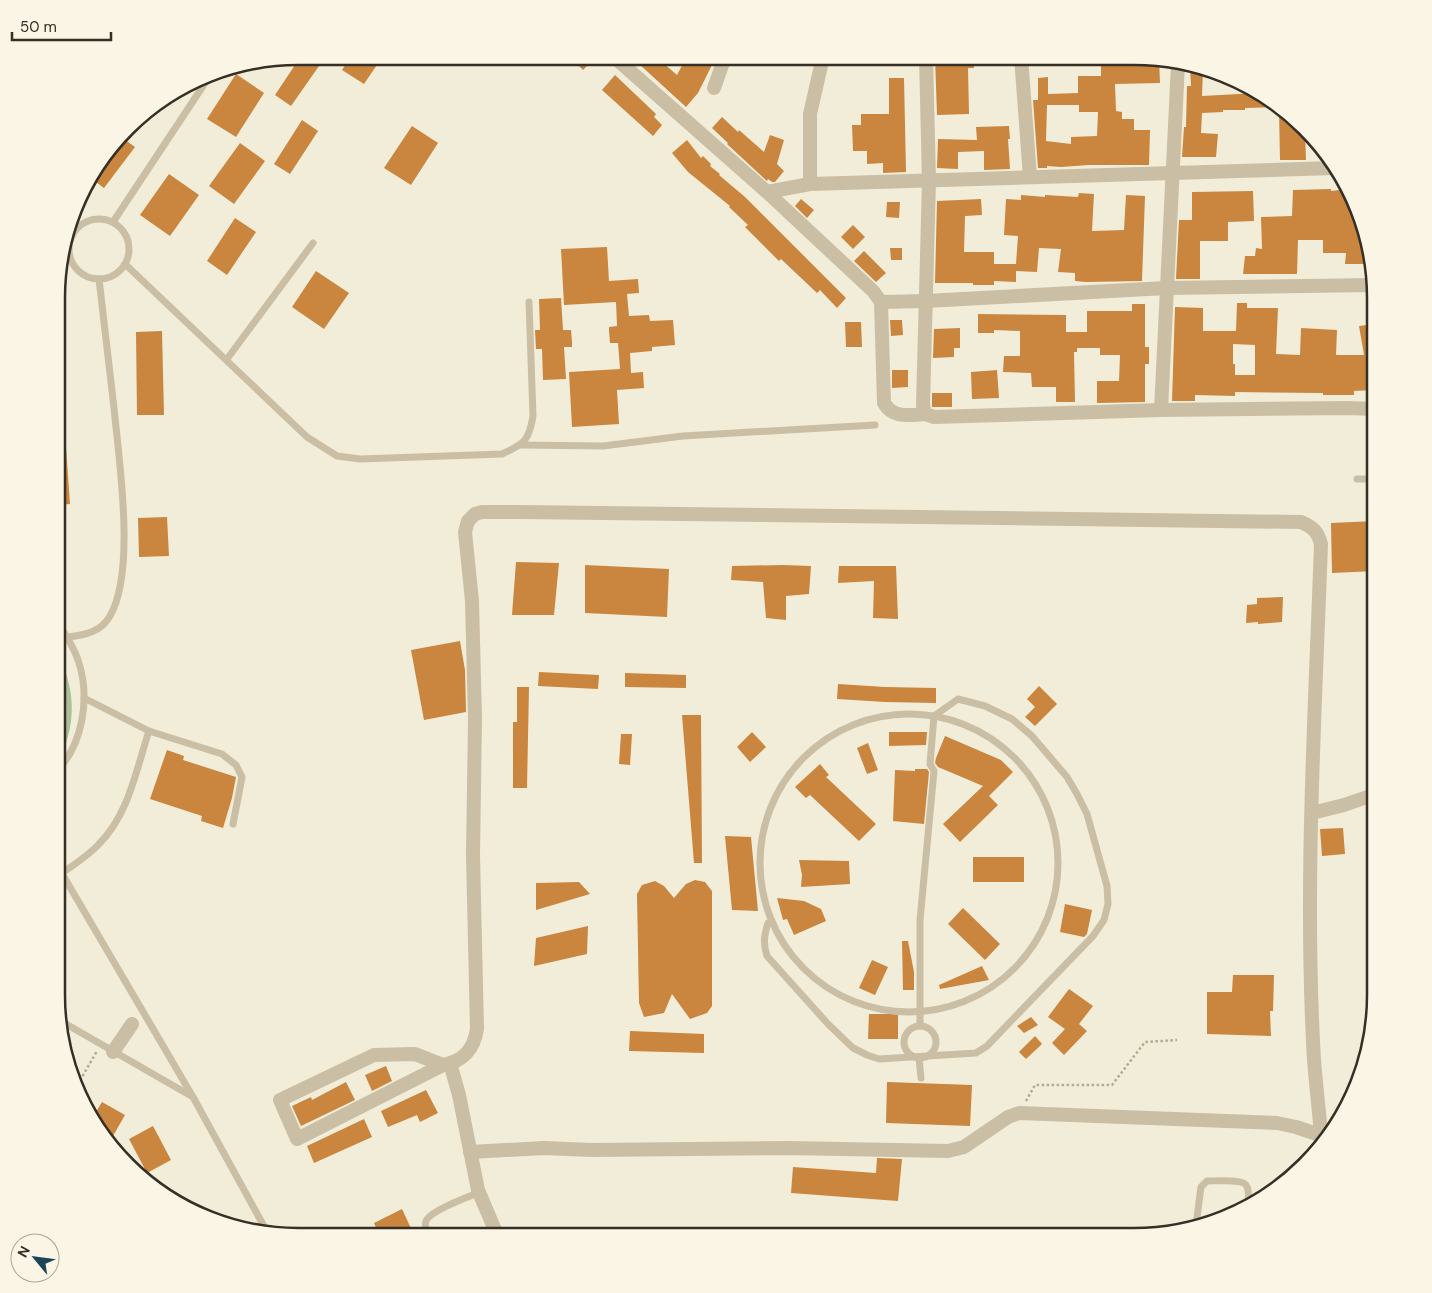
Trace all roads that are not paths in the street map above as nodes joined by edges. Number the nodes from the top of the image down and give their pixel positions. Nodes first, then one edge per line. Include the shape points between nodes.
1 (623, 65) edge
2 (722, 65) edge
3 (821, 65) edge
4 (926, 65) edge
5 (1022, 65) edge
6 (1178, 69) edge
7 (203, 85) edge
8 (714, 88) dead end
9 (1326, 165) edge
10 (1172, 174) junction
11 (1030, 177) junction
12 (929, 181) junction
13 (810, 184) junction
14 (767, 192) junction
15 (113, 222) junction
16 (74, 232) edge
17 (313, 243) dead end
18 (68, 256) edge
19 (125, 264) junction
20 (99, 279) junction
21 (1367, 285) edge
22 (1166, 288) junction
23 (926, 301) junction
24 (530, 302) dead end
25 (881, 302) junction
26 (226, 359) junction
27 (1161, 410) junction
28 (1367, 410) edge
29 (926, 414) junction
30 (875, 425) dead end
31 (521, 445) junction
32 (1358, 479) dead end
33 (1367, 479) edge
34 (65, 633) edge
35 (68, 637) junction
36 (84, 698) junction
37 (934, 716) junction
38 (149, 731) junction
39 (65, 759) edge
40 (1367, 797) edge
41 (1312, 813) junction
42 (233, 824) dead end
43 (65, 871) edge
44 (65, 878) edge
45 (768, 923) junction
46 (919, 1007) junction
47 (132, 1024) dead end
48 (67, 1025) edge
49 (920, 1026) junction
50 (107, 1048) junction
51 (919, 1058) junction
52 (446, 1064) junction
53 (921, 1078) dead end
54 (193, 1098) junction
55 (1322, 1133) edge
56 (1321, 1135) edge
57 (470, 1152) junction
58 (478, 1192) junction
59 (1248, 1198) edge
60 (1197, 1219) edge
61 (264, 1226) edge
62 (427, 1228) edge
63 (494, 1228) edge

1 - 14 street
2 - 8 street
3 - 13 street via 810,114
4 - 12 street
5 - 11 street
6 - 10 street
7 - 15 lane
9 - 10 street
10 - 11 street
10 - 22 street
11 - 12 street
12 - 13 street
12 - 23 street
13 - 14 street
14 - 25 street
15 - 16 lane via 101,218 89,220
15 - 19 lane via 128,240
17 - 26 lane
18 - 20 lane via 77,271
19 - 20 lane via 114,275
19 - 26 lane
20 - 35 lane via 121,475 124,554 119,595 110,617 87,635
21 - 22 street
22 - 23 street
22 - 27 street
23 - 25 street
23 - 29 street via 923,406
24 - 31 lane via 533,416 531,431
25 - 29 street via 884,403 894,413
26 - 31 lane via 307,437 337,456 360,459 502,454
27 - 28 street
27 - 29 street via 934,417
30 - 31 lane via 683,436 603,446
32 - 33 lane
34 - 35 lane
35 - 36 lane via 79,663
36 - 38 lane
36 - 39 lane via 83,718 74,745
37 - 45 lane via 896,714 840,732 815,748 792,772 776,799 765,831 760,894
37 - 46 lane via 930,764 934,772 920,920
37 - 46 lane via 980,731 1002,744 1022,763 1040,789 1055,823 1058,855 1055,892 1044,928 1024,958 972,995 942,1006
37 - 51 lane via 958,699 985,706 1012,719 1032,736 1067,777 1087,814 1107,886 1108,904 1104,920 1093,936 987,1046 976,1053
38 - 42 lane via 222,754 236,765 242,777
38 - 43 lane via 124,809 114,826 99,845
40 - 41 street
41 - 52 street via 1321,544 1319,534 1301,522 474,514 465,532 472,601 475,719 473,855 477,1029 476,1040 465,1057
41 - 55 street via 1311,975 1314,1060
44 - 54 lane
45 - 46 lane via 784,950 828,990 883,1011 912,1011
45 - 51 lane via 764,936 768,956 853,1048 879,1059
46 - 49 lane
47 - 50 street
48 - 50 lane
49 - 51 lane via 906,1034 904,1044 909,1054
49 - 51 lane via 933,1034 935,1045 930,1054
50 - 54 lane
51 - 53 lane
52 - 52 street via 297,1139 280,1100 374,1055 415,1054
52 - 57 street via 459,1095
54 - 61 lane
56 - 57 street via 1277,1123 1019,1113 1008,1116 964,1147 948,1151 544,1148
57 - 58 street
58 - 62 lane via 432,1214 426,1221
58 - 63 street
59 - 60 lane via 1246,1184 1208,1181 1201,1187

